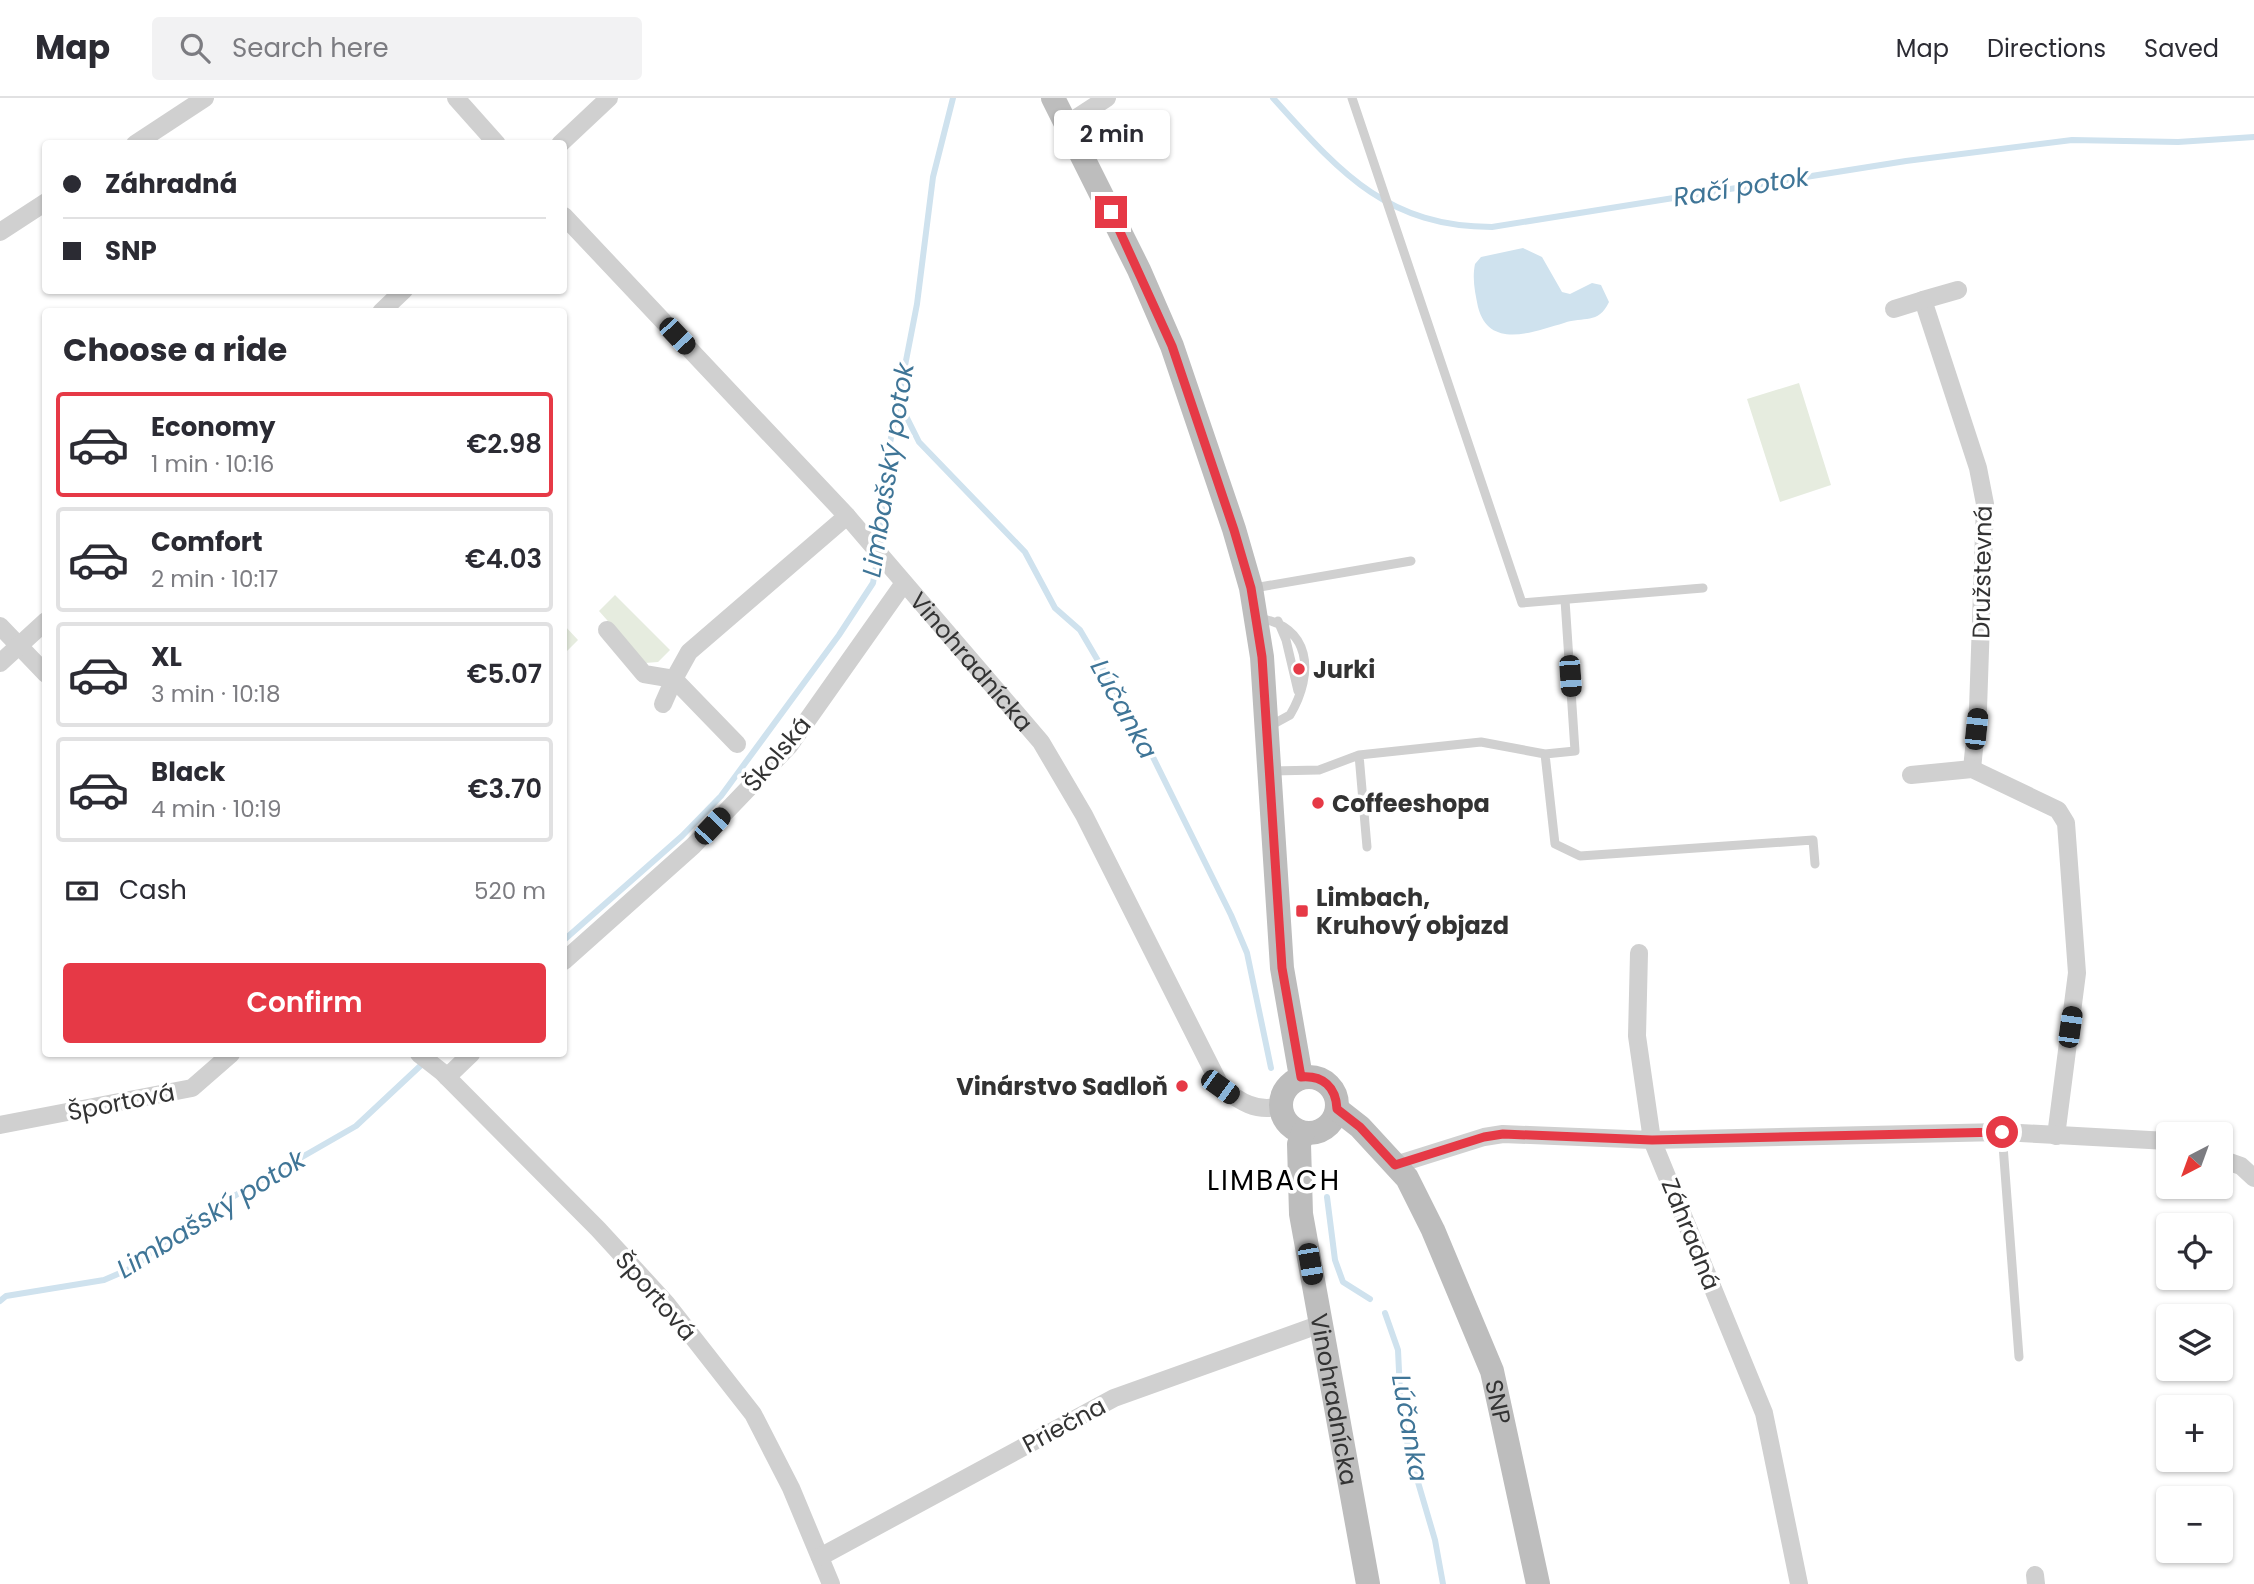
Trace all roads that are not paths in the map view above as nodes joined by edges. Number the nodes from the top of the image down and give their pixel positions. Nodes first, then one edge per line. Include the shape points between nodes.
1 (205, 98) edge
2 (457, 98) edge
3 (609, 98) edge
4 (1053, 98) edge
5 (1107, 98) edge
6 (1352, 98) edge
7 (1067, 124) junction
8 (141, 140) edge
9 (494, 140) edge
10 (564, 140) edge
11 (42, 205) edge
12 (567, 218) edge
13 (0, 232) edge
14 (1958, 290) dead end
15 (400, 294) edge
16 (1923, 300) junction
17 (385, 308) edge
18 (1894, 309) dead end
19 (847, 516) junction
20 (1411, 561) dead end
21 (904, 583) junction
22 (1251, 588) junction
23 (1703, 588) dead end
24 (1565, 600) junction
25 (1267, 619) junction
26 (42, 625) edge
27 (0, 626) edge
28 (607, 630) dead end
29 (18, 646) junction
30 (0, 663) edge
31 (42, 670) edge
32 (674, 680) junction
33 (663, 704) dead end
34 (1267, 728) junction
35 (737, 744) dead end
36 (1545, 754) junction
37 (1359, 755) junction
38 (1972, 769) junction
39 (1269, 771) junction
40 (1911, 775) dead end
41 (1367, 847) dead end
42 (1815, 864) dead end
43 (1639, 953) dead end
44 (567, 958) edge
45 (228, 1057) edge
46 (423, 1057) edge
47 (467, 1057) edge
48 (444, 1075) junction
49 (1301, 1077) junction
50 (1280, 1106) junction
51 (1337, 1109) junction
52 (0, 1125) edge
53 (2002, 1132) junction
54 (1303, 1133) junction
55 (2056, 1136) junction
56 (1652, 1140) junction
57 (2156, 1140) edge
58 (2233, 1163) edge
59 (1395, 1165) junction
60 (2254, 1178) edge
61 (1321, 1324) junction
62 (2019, 1357) dead end
63 (820, 1557) junction
64 (831, 1584) edge
65 (1368, 1584) edge
66 (1538, 1584) edge
67 (1798, 1584) edge

1 - 8 street
2 - 9 street
3 - 10 street
4 - 7 street
5 - 7 street
6 - 24 lane via 1522,603
7 - 22 street via 1172,346
11 - 13 street
12 - 19 street, Vinohradnícka
14 - 16 street
15 - 17 street
16 - 18 street
16 - 38 street, Družstevná via 1979,468 1985,504
19 - 21 street, Vinohradnícka
19 - 32 street via 690,652
20 - 22 lane
21 - 44 street, Školská via 789,746 693,846
21 - 50 street, Vinohradnícka via 1041,742 1084,816 1220,1087 1252,1106
22 - 25 street
23 - 24 lane
24 - 36 lane via 1576,751
25 - 34 street
25 - 34 lane via 1299,638 1305,672 1290,715
26 - 29 street
27 - 29 street
28 - 32 street, Školská via 644,674
29 - 30 street
29 - 31 street
32 - 33 street
32 - 35 street, Školská
34 - 39 street
36 - 37 lane via 1480,743
36 - 42 lane via 1555,844 1580,856 1812,840
37 - 39 lane via 1319,770
37 - 41 lane
38 - 40 street
38 - 55 street via 2058,810 2066,823 2077,973
39 - 49 street via 1279,929
43 - 56 street via 1637,1036
45 - 52 street, Športová via 192,1088
46 - 48 street, Športová
47 - 48 street
48 - 63 street, Športová via 666,1303 753,1414 792,1488
49 - 50 street via 1286,1088
49 - 51 street via 1328,1084
50 - 54 street via 1287,1123
51 - 54 street via 1321,1131
51 - 59 street, SNP
53 - 55 street, Záhradná
53 - 56 street, Záhradná
53 - 62 lane
54 - 61 street, Vinohradnícka via 1299,1144 1301,1214
55 - 57 street, Záhradná
56 - 59 street via 1503,1134
56 - 67 street, Záhradná via 1764,1413
58 - 60 street
59 - 66 street, SNP via 1407,1178 1433,1230 1492,1371
61 - 63 street, Priečna via 1114,1398
61 - 65 street, Vinohradnícka
63 - 64 street, Športová

